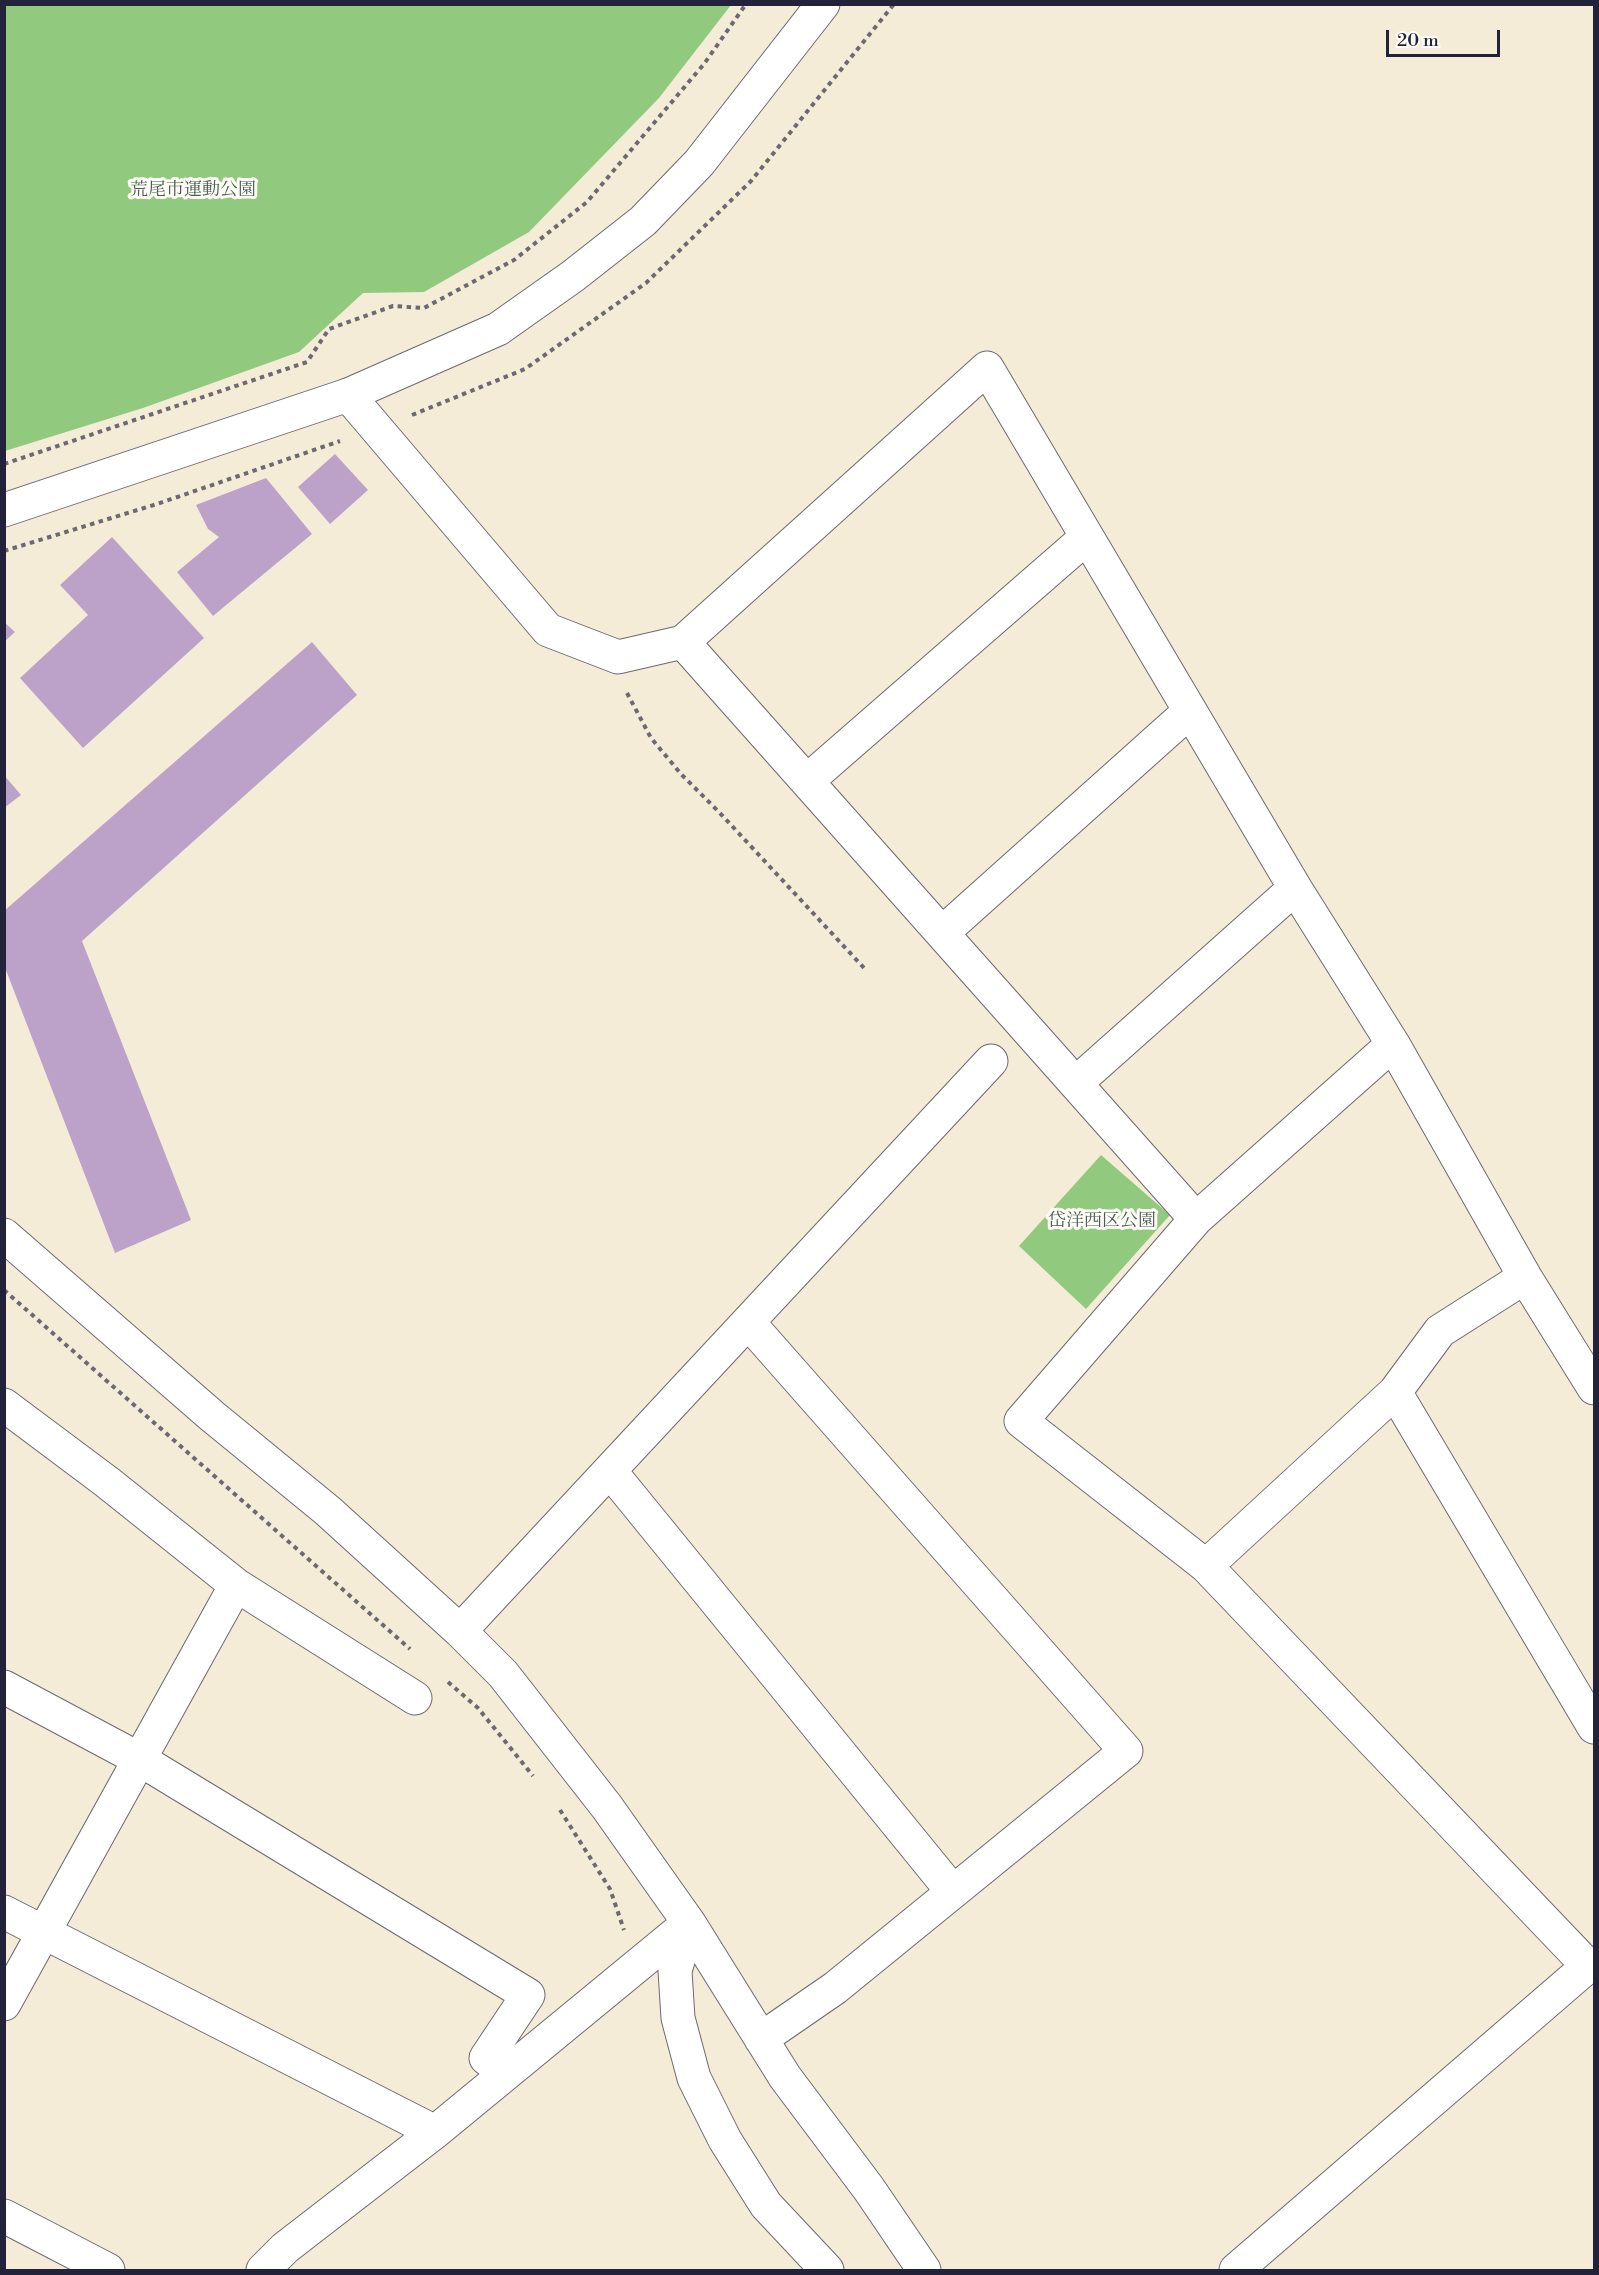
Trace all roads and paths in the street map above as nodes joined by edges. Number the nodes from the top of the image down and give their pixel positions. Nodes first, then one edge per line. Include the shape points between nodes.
1 (746, 4) edge
2 (823, 4) edge
3 (348, 395) junction
4 (4, 464) edge
5 (4, 510) edge
6 (1087, 537) junction
7 (683, 642) junction
8 (618, 657) junction
9 (1190, 711) junction
10 (807, 781) junction
11 (1295, 888) junction
12 (942, 933) junction
13 (865, 969) dead end
14 (1393, 1044) junction
15 (992, 1061) dead end
16 (1076, 1083) junction
17 (1196, 1219) junction
18 (4, 1235) edge
19 (1525, 1277) junction
20 (748, 1322) junction
21 (1594, 1388) edge
22 (1395, 1392) junction
23 (4, 1405) edge
24 (610, 1471) junction
25 (1206, 1566) junction
26 (236, 1585) junction
27 (460, 1631) junction
28 (4, 1687) edge
29 (415, 1698) dead end
30 (1594, 1727) edge
31 (140, 1759) junction
32 (953, 1892) junction
33 (4, 1912) edge
34 (689, 1923) junction
35 (45, 1931) junction
36 (1591, 1963) edge
37 (4, 2004) edge
38 (761, 2039) junction
39 (505, 2073) junction
40 (435, 2132) junction
41 (4, 2216) edge
42 (264, 2270) edge
43 (108, 2271) edge
44 (827, 2271) edge
45 (924, 2271) edge
46 (1236, 2271) edge

1 - 4 path via 704,64 587,202 514,260 424,308 393,306 329,329 308,362
2 - 3 street via 699,163 643,220 498,329
3 - 5 street
3 - 8 street via 548,630
6 - 7 street via 987,368
6 - 9 street
6 - 10 street
7 - 8 street
7 - 10 street
8 - 13 path via 628,699 651,738
9 - 11 street
9 - 12 street
10 - 12 street
11 - 14 street
11 - 16 street
12 - 16 street
14 - 17 street
14 - 19 street
15 - 20 street
16 - 17 street
17 - 25 street via 1021,1421
18 - 27 street via 328,1511
19 - 21 street
19 - 22 street via 1440,1331
20 - 24 street
20 - 32 street via 1126,1751
22 - 25 street
22 - 30 street
23 - 26 street
24 - 27 street
24 - 32 street
25 - 36 street
26 - 29 street
26 - 31 street
27 - 34 street via 503,1674 607,1807
28 - 31 street
31 - 35 street
31 - 39 street via 528,1995 486,2058
32 - 38 street via 835,1988
33 - 35 street
34 - 38 street
34 - 39 street
34 - 44 street via 675,1971 678,2018 694,2078 725,2140 766,2205
35 - 37 street
35 - 40 street
36 - 46 street
38 - 45 street
39 - 40 street
40 - 42 street via 285,2248
41 - 43 street

